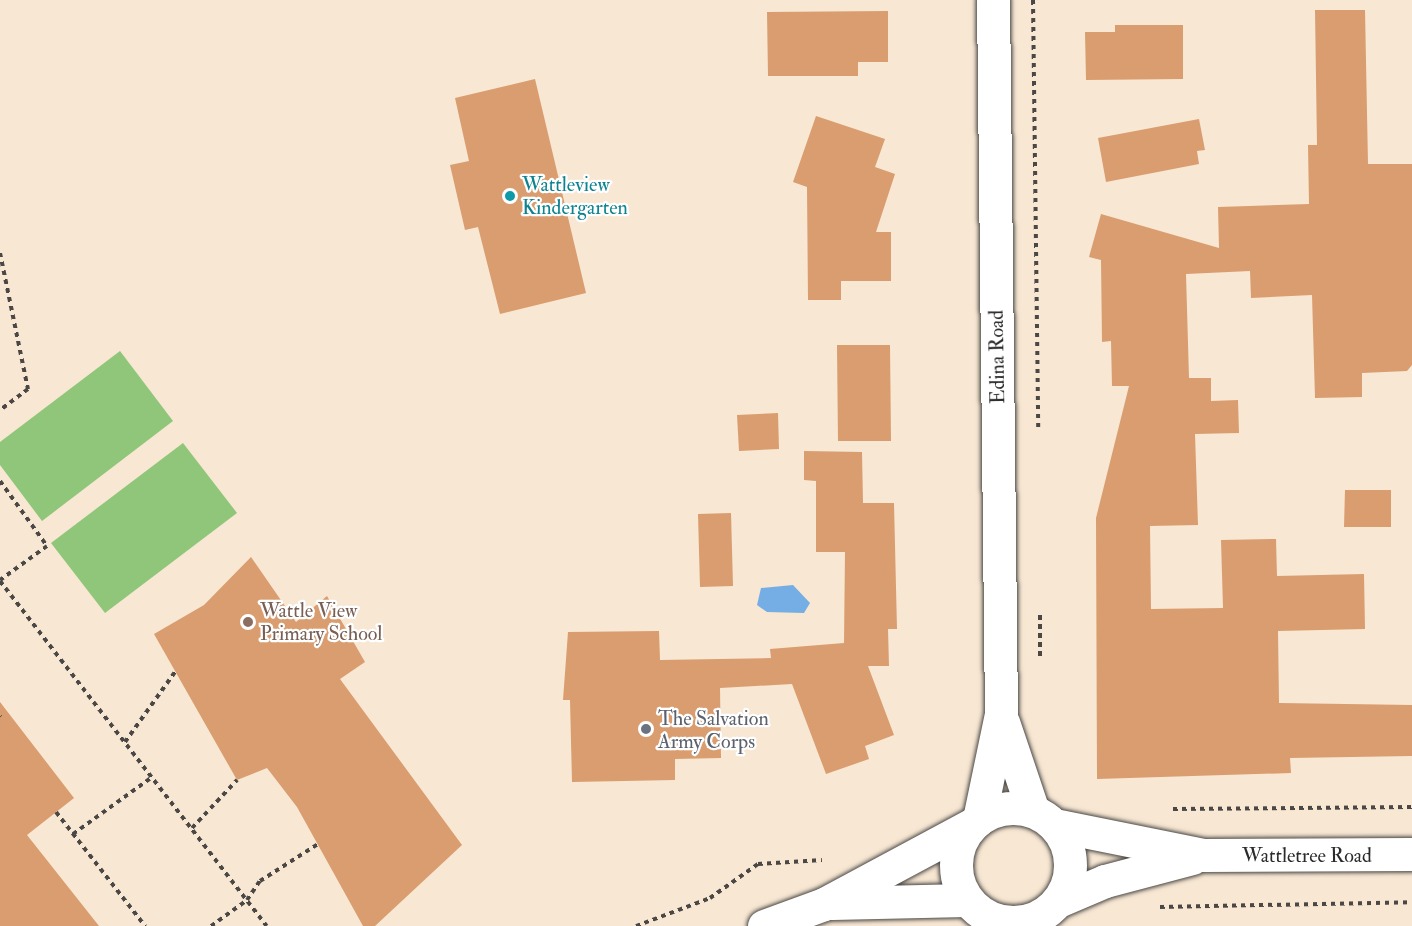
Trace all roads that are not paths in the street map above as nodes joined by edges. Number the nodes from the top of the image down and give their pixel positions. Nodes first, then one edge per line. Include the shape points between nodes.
1 (993, 0) edge
2 (1001, 714) junction
3 (1043, 818) junction
4 (976, 822) junction
5 (1412, 854) edge
6 (1203, 855) junction
7 (824, 904) junction
8 (977, 912) edge
9 (1054, 912) edge
10 (764, 926) edge

1 - 2 street, Edina Road
2 - 3 street, Edina Road
2 - 4 street, Edina Road
3 - 4 street via 1005,808
3 - 6 street, Wattletree Road
3 - 9 street via 1069,854 1068,879
4 - 7 street
4 - 8 street via 962,837 955,869
5 - 6 street, Wattletree Road
6 - 9 street, Wattletree Road via 1105,881
7 - 8 street
7 - 10 street
8 - 9 street via 1006,923

